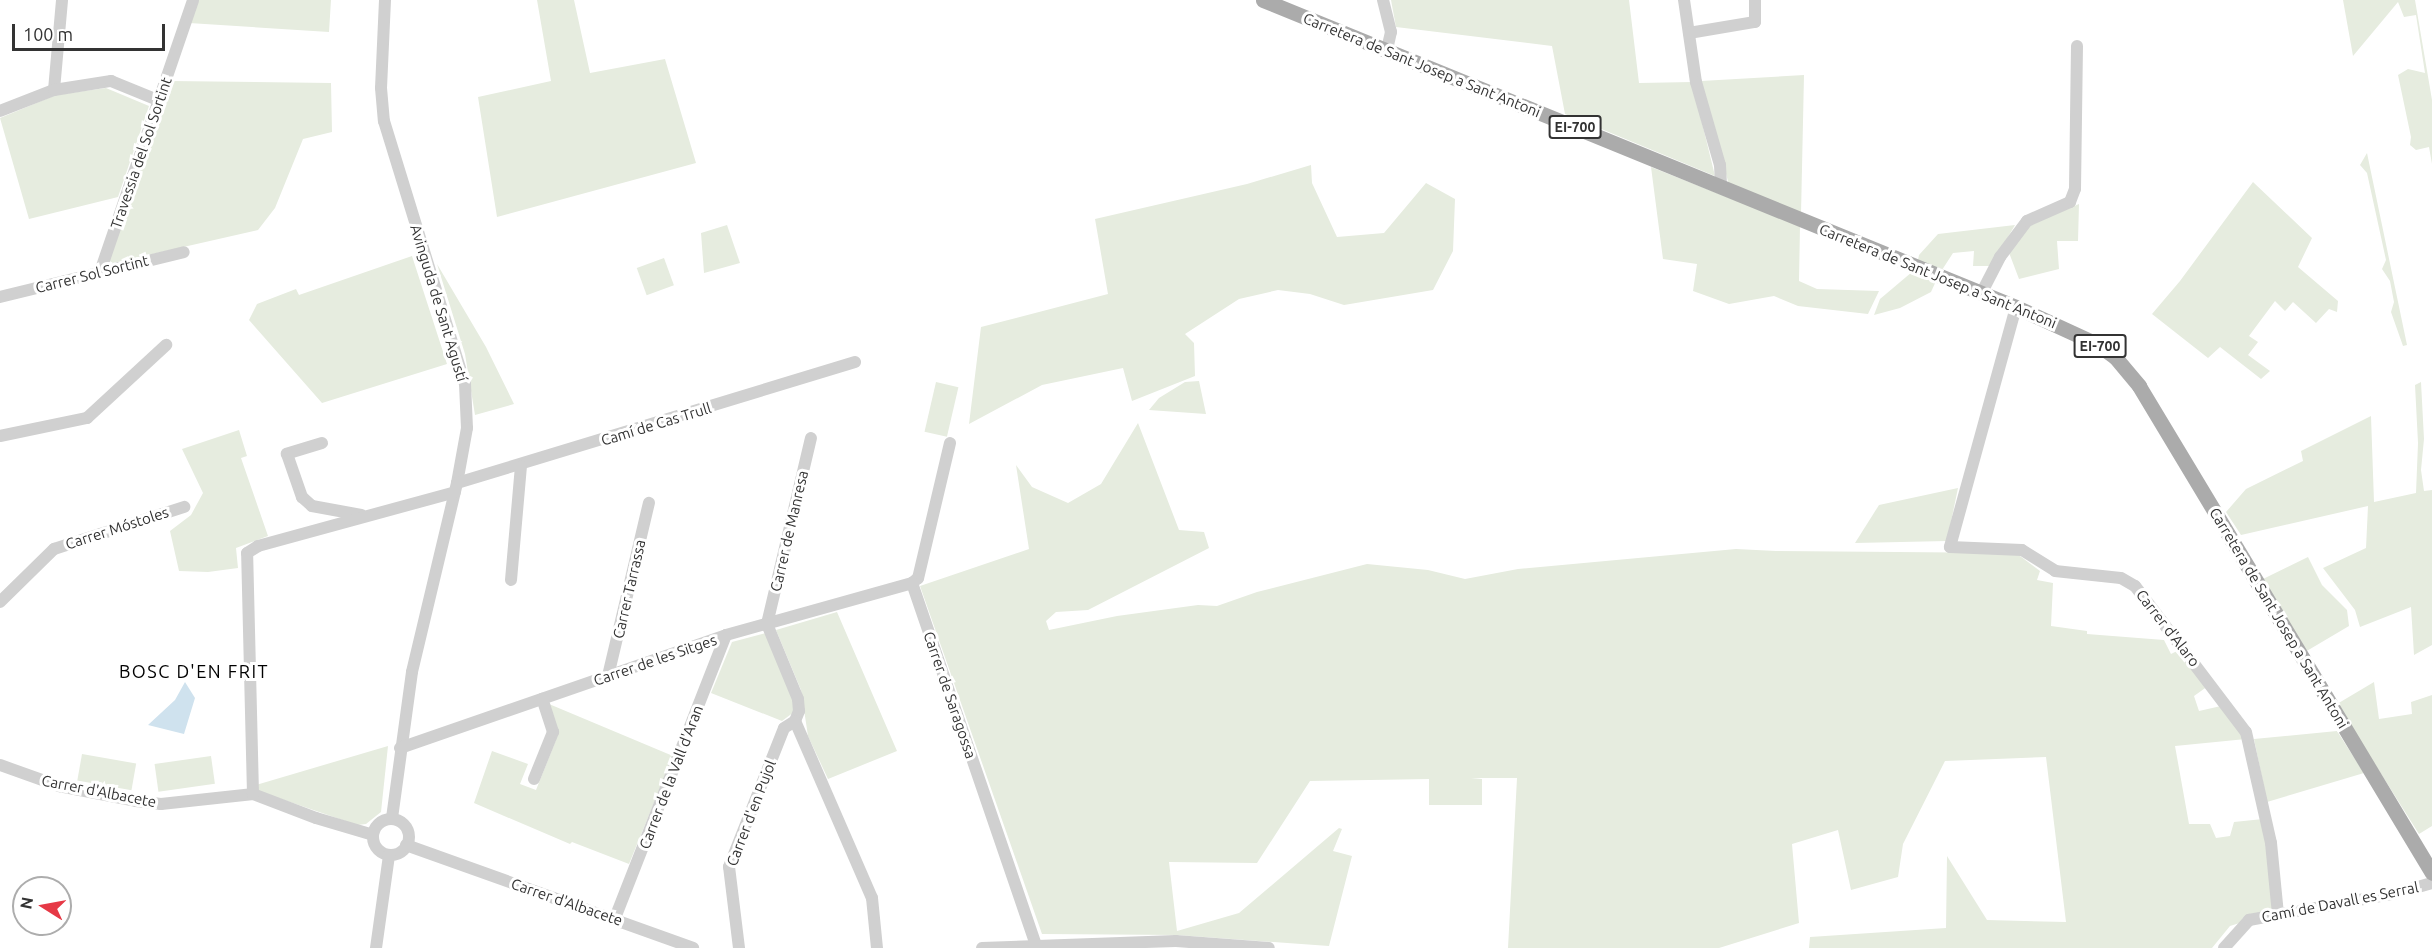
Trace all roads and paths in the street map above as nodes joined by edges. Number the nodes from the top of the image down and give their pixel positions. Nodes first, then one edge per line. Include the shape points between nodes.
1 (62, 0) edge
2 (193, 0) edge
3 (386, 0) edge
4 (1263, 0) edge
5 (1383, 0) edge
6 (1684, 0) edge
7 (1755, 0) edge
8 (1689, 33) junction
9 (2077, 45) dead end
10 (1387, 50) junction
11 (54, 90) junction
12 (160, 100) junction
13 (0, 111) edge
14 (1721, 187) junction
15 (184, 252) dead end
16 (100, 272) junction
17 (1981, 294) junction
18 (0, 297) edge
19 (2016, 307) junction
20 (166, 345) dead end
21 (855, 362) dead end
22 (0, 436) edge
23 (811, 438) dead end
24 (322, 443) dead end
25 (950, 443) dead end
26 (520, 466) junction
27 (456, 488) junction
28 (649, 502) dead end
29 (184, 507) dead end
30 (366, 516) junction
31 (511, 580) dead end
32 (912, 583) junction
33 (0, 602) edge
34 (767, 624) junction
35 (726, 636) junction
36 (608, 676) junction
37 (542, 699) junction
38 (795, 721) junction
39 (400, 748) junction
40 (0, 765) edge
41 (534, 779) dead end
42 (253, 794) junction
43 (392, 819) junction
44 (373, 835) junction
45 (406, 845) junction
46 (388, 855) junction
47 (2432, 873) edge
48 (2432, 883) edge
49 (2278, 914) junction
50 (615, 918) junction
51 (1036, 945) junction
52 (1020, 947) edge
53 (376, 948) edge
54 (693, 948) edge
55 (739, 948) edge
56 (877, 948) edge
57 (982, 948) edge
58 (1269, 948) edge
59 (2224, 948) edge

1 - 11 street
2 - 12 street, Travessia del Sol Sortint
3 - 27 street, Avinguda de Sant Agustí via 381,87 384,121 465,384 467,428
4 - 10 main road, Carretera de Sant Josep a Sant Antoni / EI-700
5 - 10 street via 1391,32
6 - 8 street
7 - 8 street via 1755,22
8 - 14 street via 1696,82 1720,165
9 - 17 street via 2075,189 2070,202 2027,221
10 - 14 main road, Carretera de Sant Josep a Sant Antoni / EI-700
11 - 12 street via 111,81
11 - 13 street
12 - 16 street, Travessia del Sol Sortint
14 - 17 main road, Carretera de Sant Josep a Sant Antoni / EI-700
15 - 16 street, Carrer Sol Sortint
16 - 18 street, Carrer Sol Sortint
17 - 19 main road, Carretera de Sant Josep a Sant Antoni / EI-700
19 - 47 main road, Carretera de Sant Josep a Sant Antoni / EI-700 via 2097,344 2115,357 2139,386
19 - 49 street, Carrer d'Alaro via 1950,547 2022,550 2055,571 2121,578 2135,586 2246,732 2271,843
20 - 22 street via 87,418
21 - 26 street, Camí de Cas Trull
23 - 34 street, Carrer de Manresa
24 - 30 street via 287,454 302,497 312,506
25 - 32 street via 918,578
26 - 27 street, Camí de Cas Trull
26 - 31 street
27 - 30 street, Camí de Cas Trull
27 - 39 street, Avinguda de Sant Agustí via 412,672
28 - 36 street, Carrer Tarrassa
29 - 33 street, Carrer Móstoles via 54,549
30 - 42 street, Camí de Cas Trull via 258,546 247,553
32 - 34 street, Carrer de les Sitges
32 - 51 street, Carrer de Saragossa
34 - 35 street, Carrer de les Sitges
34 - 38 street via 798,699
35 - 36 street, Carrer de les Sitges
35 - 50 street, Carrer de la Vall d'Aran
36 - 37 street, Carrer de les Sitges
37 - 39 street, Carrer de les Sitges
37 - 41 street via 553,732
38 - 55 street, Carrer d'en Pujol via 784,728 729,867
38 - 56 street via 872,898
39 - 43 street, Avinguda de Sant Agustí
40 - 42 street, Carrer d'Albacete via 60,786 161,804
42 - 44 street, Carrer d'Albacete
43 - 44 street via 379,823
43 - 45 street via 407,828
44 - 46 street via 376,848
45 - 46 street via 399,853
45 - 50 street, Carrer d'Albacete
46 - 53 street
48 - 49 street, Camí de Davall es Serral
49 - 59 street, Camí de Davall es Serral via 2249,920
50 - 54 street, Carrer d'Albacete
51 - 52 street
51 - 58 street via 1191,941
52 - 57 street

